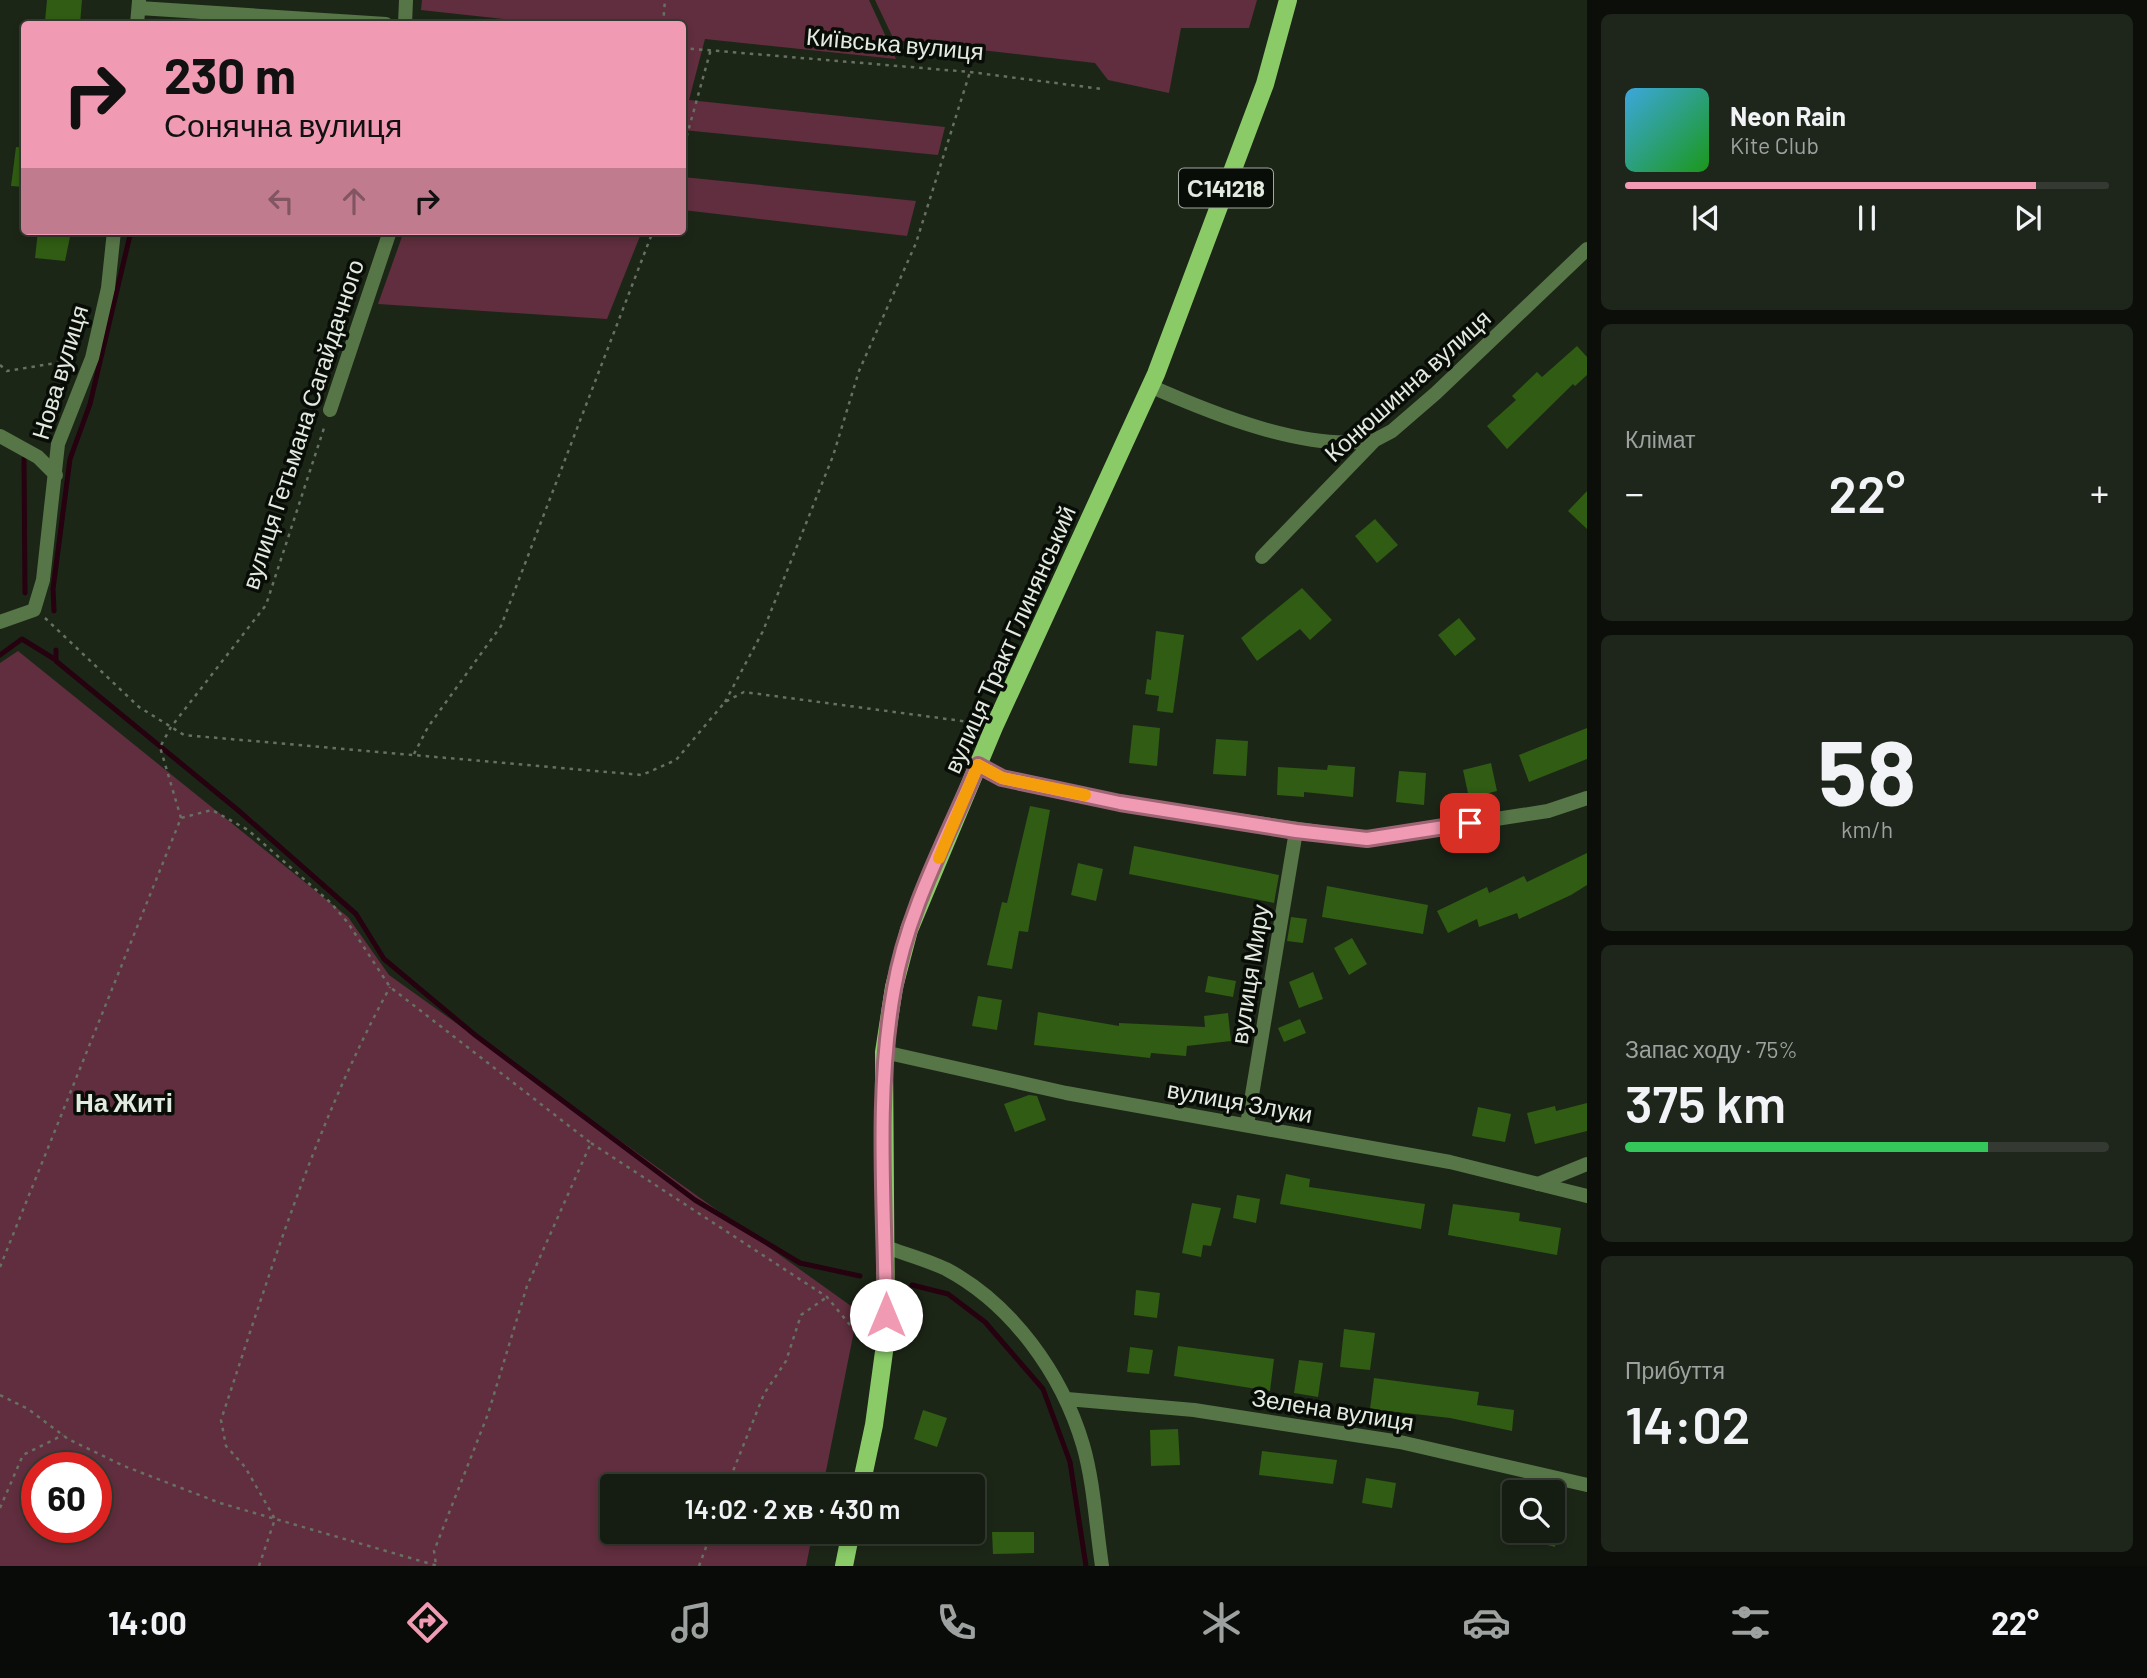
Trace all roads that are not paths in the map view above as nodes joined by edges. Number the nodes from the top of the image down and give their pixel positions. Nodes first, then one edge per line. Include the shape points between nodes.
1 (407, 0) edge
2 (1288, 0) edge
3 (139, 4) edge
4 (349, 21) edge
5 (405, 21) edge
6 (114, 235) edge
7 (389, 235) edge
8 (1587, 249) edge
9 (1150, 386) junction
10 (330, 410) road end
11 (0, 436) edge
12 (1375, 440) junction
13 (55, 475) junction
14 (1262, 557) dead end
15 (0, 622) edge
16 (978, 765) junction
17 (1587, 799) edge
18 (1296, 831) junction
19 (884, 1052) junction
20 (1247, 1125) junction
21 (1587, 1164) edge
22 (1538, 1184) junction
23 (1587, 1196) edge
24 (886, 1247) junction
25 (1067, 1399) junction
26 (864, 1474) edge
27 (1587, 1485) edge
28 (848, 1544) edge
29 (844, 1566) edge
30 (1102, 1566) edge

1 - 5 street
2 - 9 main road, вулиця Тракт Глинянський / С141218 via 1265,84
3 - 4 street
6 - 13 street, Нова вулиця via 108,288 92,358 58,444
7 - 10 street, вулиця Гетьмана Сагайдачного
8 - 12 street, Конюшинна вулиця via 1436,393
9 - 12 street via 1255,426 1321,441 1353,444
9 - 16 main road, вулиця Тракт Глинянський / С141218
11 - 13 street via 38,457
12 - 14 street, Конюшинна вулиця
13 - 15 street, Нова вулиця via 43,580 34,610
16 - 18 street via 1002,778 1107,800
16 - 19 main road, вулиця Тракт Глинянський / С141218 via 909,930
17 - 18 street via 1548,811 1367,839
18 - 20 street, вулиця Миру
19 - 20 street, вулиця Злуки via 1066,1093
19 - 24 main road, вулиця Тракт Глинянський / С141218
20 - 22 street, вулиця Злуки via 1450,1162
21 - 22 street
22 - 23 street, вулиця Злуки
24 - 25 street via 945,1269 990,1298 1034,1348
24 - 26 main road, вулиця Тракт Глинянський / С141218 via 884,1352
25 - 27 street, Зелена вулиця via 1195,1410 1399,1442
25 - 30 street via 1084,1447
28 - 29 main road

